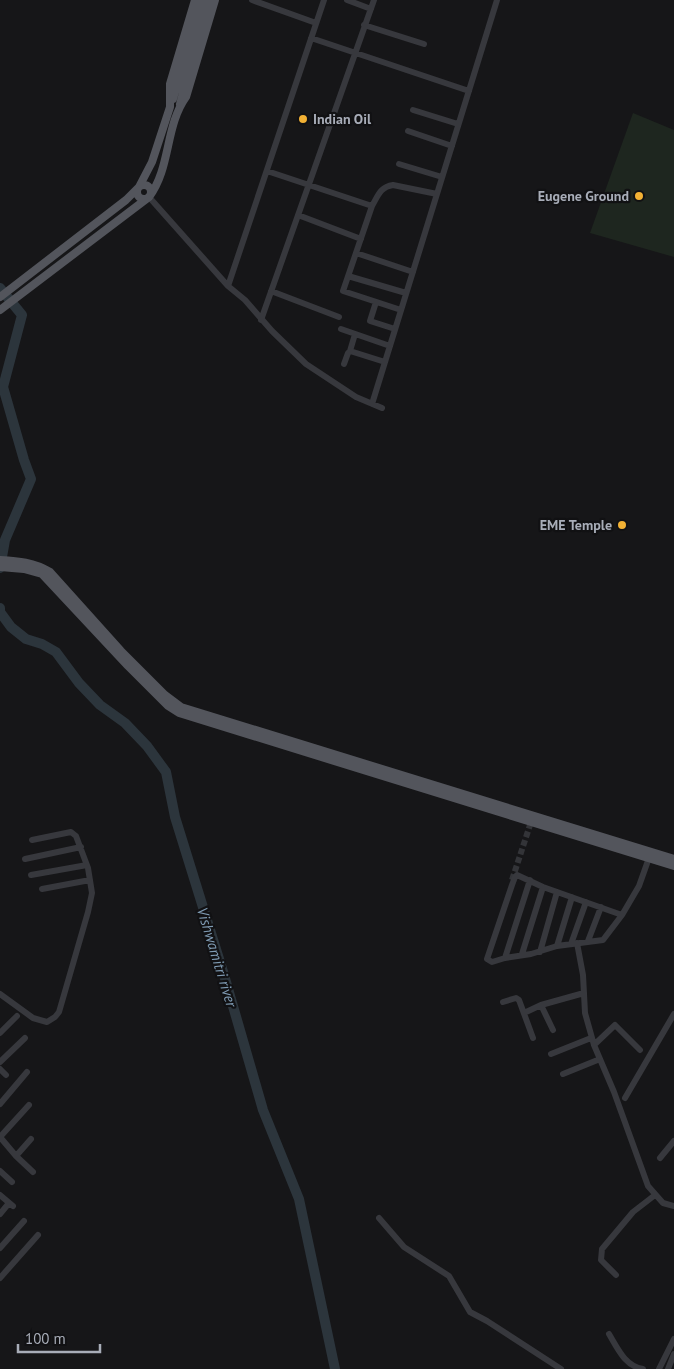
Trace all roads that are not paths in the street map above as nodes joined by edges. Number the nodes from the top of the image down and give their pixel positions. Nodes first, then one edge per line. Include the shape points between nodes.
1 (195, 0) edge
2 (202, 0) edge
3 (209, 0) edge
4 (215, 0) edge
5 (252, 0) edge
6 (324, 0) edge
7 (347, 0) edge
8 (374, 0) edge
9 (497, 0) edge
10 (371, 9) junction
11 (316, 23) junction
12 (364, 25) junction
13 (311, 38) junction
14 (424, 44) dead end
15 (355, 52) junction
16 (179, 90) junction
17 (469, 91) junction
18 (179, 106) junction
19 (170, 107) junction
20 (413, 110) dead end
21 (458, 124) junction
22 (408, 131) dead end
23 (452, 146) junction
24 (399, 164) dead end
25 (267, 171) junction
26 (442, 177) junction
27 (309, 184) junction
28 (139, 187) junction
29 (437, 194) junction
30 (149, 197) junction
31 (372, 206) junction
32 (298, 215) junction
33 (361, 239) junction
34 (356, 253) junction
35 (413, 272) junction
36 (348, 276) junction
37 (228, 286) junction
38 (271, 291) junction
39 (406, 293) junction
40 (0, 298) edge
41 (376, 302) junction
42 (0, 310) edge
43 (401, 310) junction
44 (339, 316) dead end
45 (261, 320) junction
46 (341, 329) dead end
47 (396, 329) junction
48 (355, 334) junction
49 (390, 346) junction
50 (350, 351) junction
51 (385, 362) junction
52 (344, 364) dead end
53 (372, 404) junction
54 (382, 408) dead end
55 (0, 560) edge
56 (28, 566) junction
57 (0, 568) edge
58 (32, 840) dead end
59 (80, 847) junction
60 (650, 854) junction
61 (25, 859) dead end
62 (674, 859) edge
63 (87, 865) junction
64 (674, 866) edge
65 (31, 875) dead end
66 (90, 880) junction
67 (530, 880) junction
68 (543, 888) junction
69 (42, 890) dead end
70 (557, 892) junction
71 (572, 897) junction
72 (586, 902) junction
73 (601, 907) junction
74 (622, 914) junction
75 (588, 941) junction
76 (574, 944) junction
77 (558, 946) junction
78 (540, 952) junction
79 (522, 954) junction
80 (505, 958) junction
81 (584, 993) junction
82 (1, 999) edge
83 (503, 1002) dead end
84 (541, 1005) junction
85 (524, 1013) junction
86 (674, 1014) edge
87 (18, 1016) dead end
88 (553, 1030) dead end
89 (0, 1033) edge
90 (26, 1038) dead end
91 (534, 1038) dead end
92 (593, 1042) junction
93 (640, 1050) dead end
94 (551, 1054) dead end
95 (600, 1059) junction
96 (0, 1062) edge
97 (0, 1069) edge
98 (27, 1072) dead end
99 (563, 1074) dead end
100 (6, 1075) dead end
101 (625, 1098) dead end
102 (0, 1104) edge
103 (29, 1105) dead end
104 (0, 1137) edge
105 (31, 1139) dead end
106 (674, 1141) edge
107 (16, 1156) junction
108 (660, 1158) dead end
109 (0, 1171) edge
110 (33, 1172) dead end
111 (12, 1182) dead end
112 (655, 1195) junction
113 (0, 1196) edge
114 (674, 1206) edge
115 (0, 1214) edge
116 (379, 1218) dead end
117 (24, 1221) dead end
118 (38, 1235) dead end
119 (0, 1248) edge
120 (616, 1275) dead end
121 (0, 1278) edge
122 (609, 1334) dead end
123 (674, 1339) edge
124 (674, 1354) edge
125 (560, 1369) edge
126 (643, 1369) edge
127 (659, 1369) edge
128 (668, 1369) edge

1 - 19 main road via 170,84
2 - 16 main road
3 - 16 main road
4 - 18 main road via 186,97
5 - 11 street
6 - 11 street
7 - 10 street
8 - 10 street
9 - 17 street
10 - 12 street
11 - 13 street
12 - 14 street
12 - 15 street
13 - 15 street
13 - 25 street
15 - 17 street
15 - 27 street
16 - 18 main road
16 - 19 main road
17 - 21 street
18 - 30 main road via 163,165
19 - 28 main road via 152,162
20 - 21 street
21 - 23 street
22 - 23 street
23 - 26 street
24 - 26 street
25 - 27 street
25 - 37 street
26 - 29 street
27 - 31 street
27 - 32 street
28 - 30 main road via 149,187
28 - 40 main road
29 - 31 street via 386,186 380,190
29 - 35 street
30 - 37 street
30 - 42 main road
31 - 33 street
32 - 33 street
32 - 38 street
33 - 34 street
34 - 35 street
34 - 36 street
35 - 39 street
36 - 39 street
36 - 41 street via 343,291
37 - 45 street
38 - 44 street
38 - 45 street
39 - 43 street
41 - 43 street
41 - 47 street via 370,321
43 - 47 street
45 - 53 street via 306,364
46 - 48 street
47 - 49 street
48 - 49 street
48 - 50 street
49 - 51 street
50 - 51 street
50 - 52 street
51 - 53 street
53 - 54 street
55 - 56 main road
56 - 57 main road
56 - 60 main road via 42,568 56,577 98,628 181,707
58 - 59 street via 70,832 76,836
59 - 61 street
59 - 63 street
60 - 62 main road
60 - 64 main road
60 - 74 street via 639,886
63 - 65 street
63 - 66 street
66 - 69 street
66 - 82 street via 92,893 88,912 55,1018 47,1022 33,1018
67 - 68 street
67 - 80 street
67 - 80 street via 515,877 487,959 492,962
68 - 70 street
68 - 79 street
70 - 71 street
70 - 78 street
71 - 72 street
71 - 77 street
72 - 73 street
72 - 76 street
73 - 74 street
73 - 75 street
74 - 75 street via 603,940
75 - 76 street
76 - 77 street
76 - 81 street via 583,975
77 - 78 street
78 - 79 street
79 - 80 street
81 - 84 street
81 - 92 street via 585,1013
83 - 85 street via 518,998
84 - 85 street
84 - 88 street
85 - 91 street
86 - 101 street
87 - 89 street
90 - 96 street
92 - 93 street via 615,1025
92 - 94 street
92 - 95 street
95 - 99 street
95 - 112 street via 648,1186
97 - 100 street
98 - 102 street
103 - 104 street
104 - 107 street
105 - 107 street
106 - 108 street
107 - 110 street
109 - 111 street
112 - 114 street
112 - 120 street via 633,1212 602,1249 601,1260
113 - 115 street via 11,1205
116 - 125 street via 404,1247 449,1276 470,1312
117 - 119 street
118 - 121 street
122 - 126 street via 627,1362 634,1368
123 - 127 street
124 - 128 street

